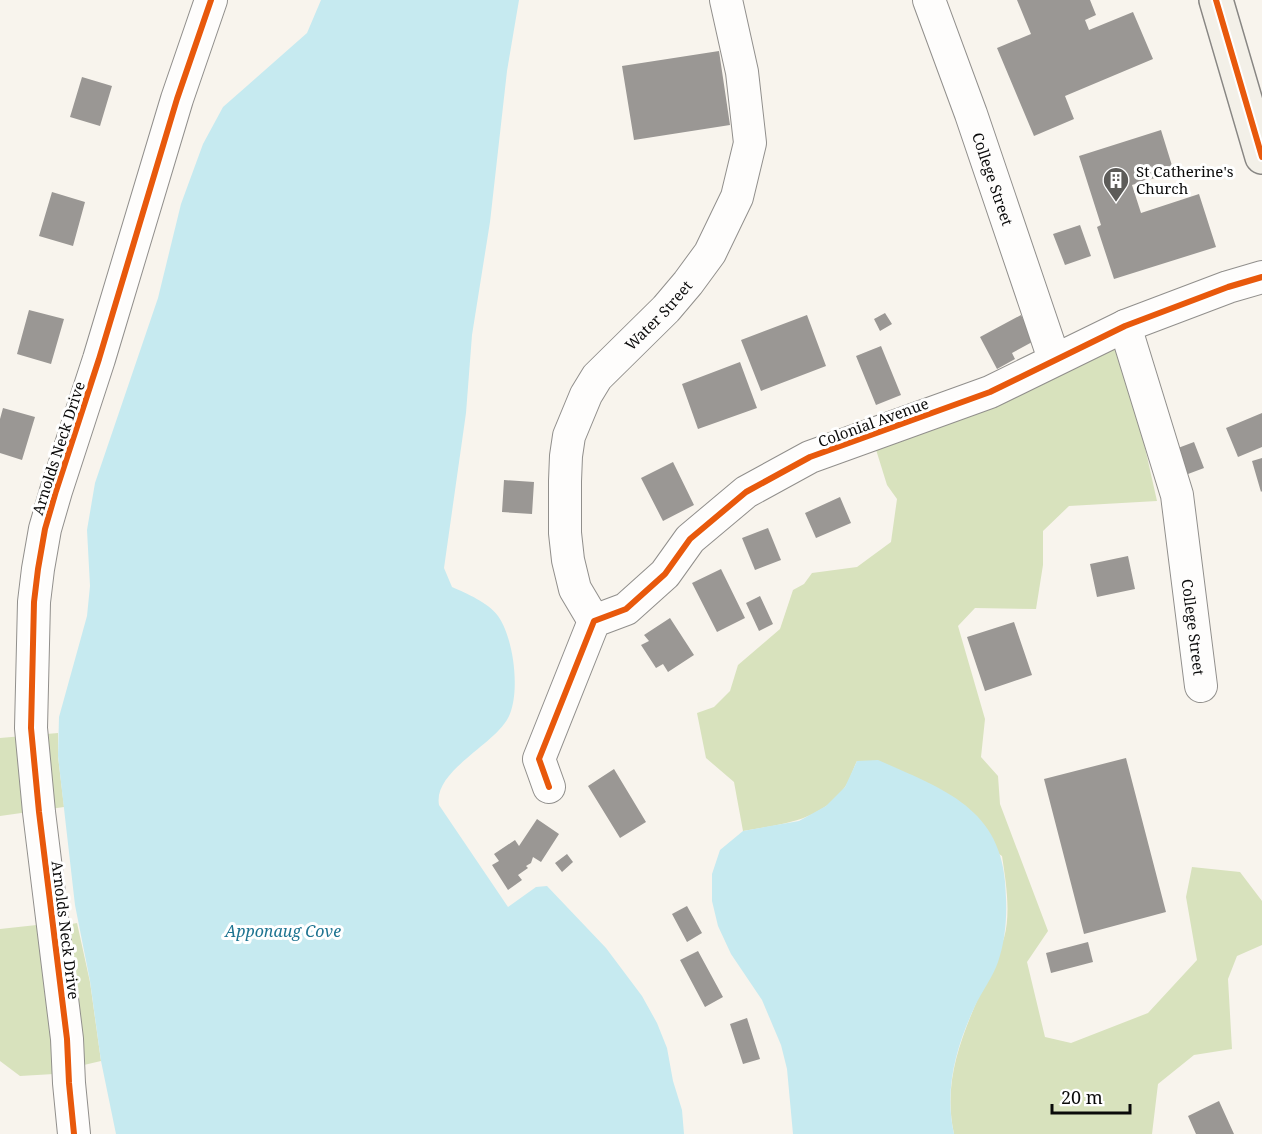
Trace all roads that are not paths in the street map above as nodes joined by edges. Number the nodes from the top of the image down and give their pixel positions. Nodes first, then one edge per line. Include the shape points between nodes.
1 (211, 0) edge
2 (726, 0) edge
3 (929, 0) edge
4 (1216, 0) edge
5 (1262, 157) edge
6 (1262, 277) edge
7 (1125, 326) junction
8 (1054, 359) junction
9 (594, 621) junction
10 (1201, 686) dead end
11 (549, 787) dead end
12 (74, 1134) edge

1 - 12 street, Arnolds Neck Drive via 173,110 56,491 45,529 34,602 31,728 67,1039
2 - 9 street, Water Street via 742,72 750,143 736,197 710,254 666,309 597,377 569,436 565,481 568,560 575,589
3 - 8 street, College Street
4 - 5 main road
6 - 7 street, Colonial Avenue
7 - 8 street, Colonial Avenue
7 - 10 street, College Street via 1176,495
8 - 9 street, Colonial Avenue via 990,392 810,457 746,492 690,539 665,574 626,609
9 - 11 street via 539,759

